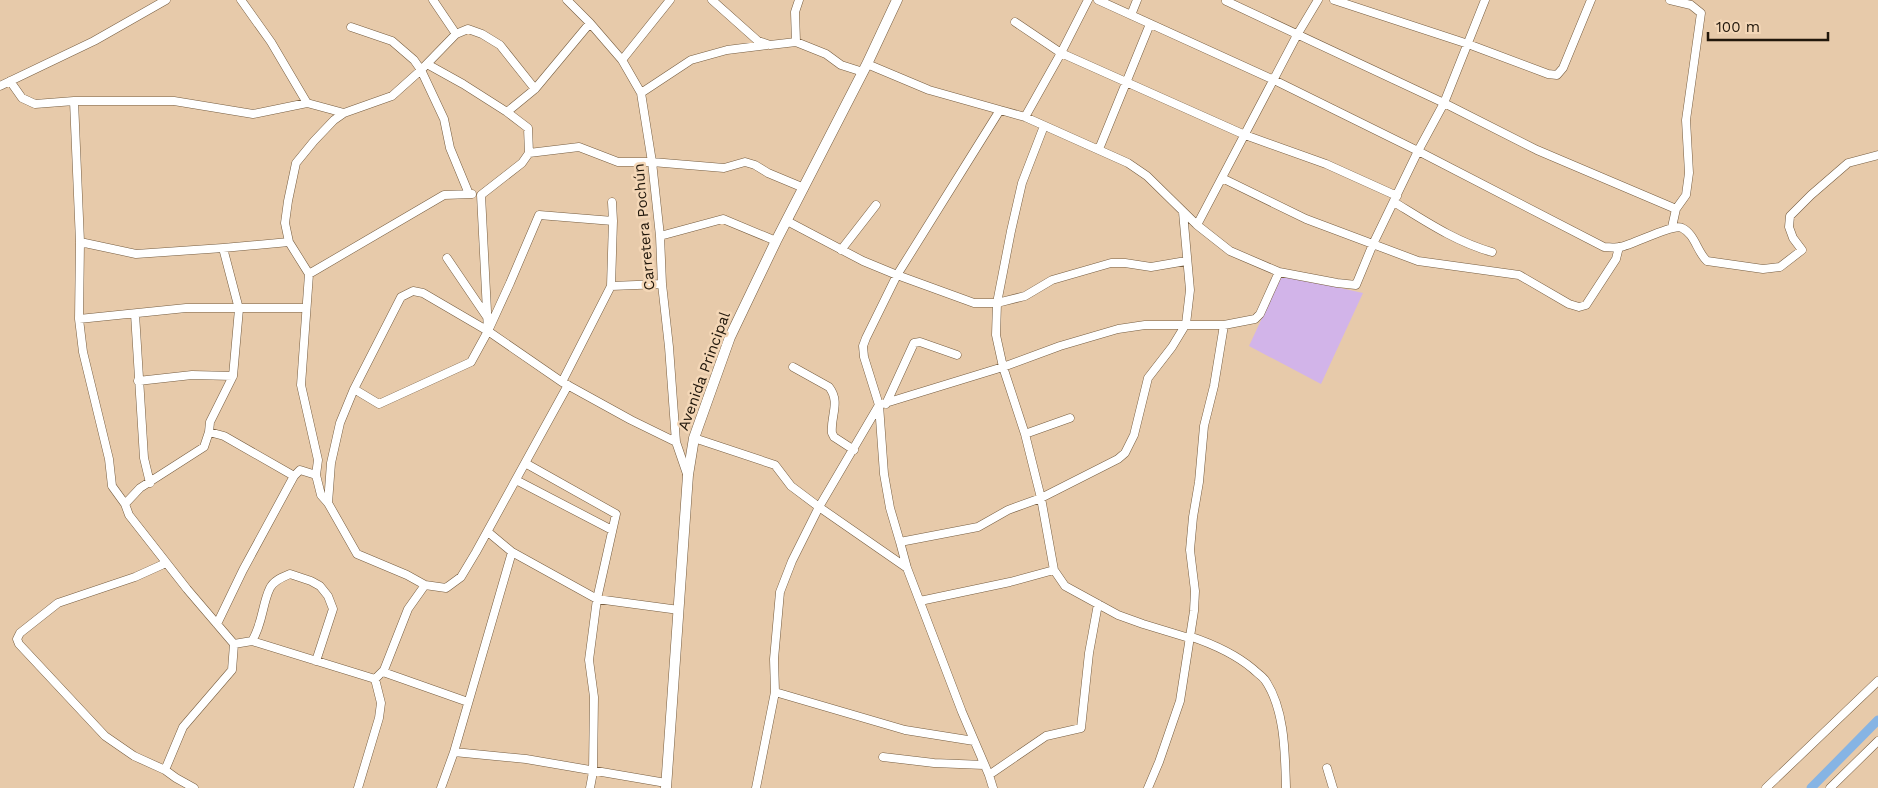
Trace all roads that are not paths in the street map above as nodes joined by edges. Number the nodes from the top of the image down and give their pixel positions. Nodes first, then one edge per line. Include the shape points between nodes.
1 (166, 0) edge
2 (241, 0) edge
3 (433, 0) edge
4 (567, 0) edge
5 (670, 0) edge
6 (712, 0) edge
7 (798, 0) edge
8 (897, 0) edge
9 (1088, 0) edge
10 (1098, 0) edge
11 (1137, 0) edge
12 (1226, 0) edge
13 (1318, 0) edge
14 (1334, 0) edge
15 (1485, 0) edge
16 (1591, 0) edge
17 (1670, 0) edge
18 (1130, 15) junction
19 (1014, 22) dead end
20 (590, 23) junction
21 (1150, 24) junction
22 (352, 27) dead end
23 (456, 34) junction
24 (1297, 35) junction
25 (796, 42) junction
26 (1468, 44) junction
27 (770, 45) junction
28 (1062, 52) junction
29 (622, 60) junction
30 (424, 67) junction
31 (865, 68) junction
32 (1274, 80) junction
33 (10, 81) junction
34 (1128, 82) junction
35 (0, 86) edge
36 (535, 89) junction
37 (641, 93) junction
38 (74, 101) junction
39 (307, 103) junction
40 (1444, 103) junction
41 (1000, 110) junction
42 (507, 112) junction
43 (344, 113) junction
44 (1025, 117) junction
45 (1044, 126) junction
46 (1245, 135) junction
47 (1098, 149) junction
48 (1418, 150) junction
49 (529, 154) junction
50 (1878, 155) edge
51 (652, 162) junction
52 (1222, 178) junction
53 (804, 188) junction
54 (469, 194) junction
55 (481, 195) junction
56 (1395, 199) junction
57 (612, 202) dead end
58 (876, 205) dead end
59 (1676, 209) junction
60 (1183, 212) junction
61 (613, 221) junction
62 (787, 221) junction
63 (1197, 225) junction
64 (1672, 226) junction
65 (660, 236) junction
66 (776, 241) junction
67 (80, 242) junction
68 (289, 242) junction
69 (1373, 244) junction
70 (223, 248) junction
71 (1619, 248) junction
72 (841, 250) junction
73 (1492, 252) dead end
74 (447, 258) dead end
75 (1186, 262) junction
76 (1279, 272) junction
77 (309, 274) junction
78 (897, 275) junction
79 (662, 284) junction
80 (611, 286) junction
81 (997, 303) junction
82 (306, 308) junction
83 (239, 309) junction
84 (135, 314) junction
85 (487, 317) junction
86 (79, 319) junction
87 (1186, 324) junction
88 (1224, 325) junction
89 (488, 331) junction
90 (957, 355) dead end
91 (793, 367) dead end
92 (1004, 367) junction
93 (233, 376) junction
94 (138, 381) junction
95 (565, 383) junction
96 (354, 389) junction
97 (883, 404) junction
98 (1070, 418) dead end
99 (209, 432) junction
100 (1025, 434) junction
101 (694, 438) junction
102 (676, 442) junction
103 (854, 450) junction
104 (525, 463) junction
105 (316, 474) junction
106 (688, 475) junction
107 (294, 476) junction
108 (516, 480) junction
109 (150, 483) junction
110 (1041, 498) junction
111 (328, 502) junction
112 (125, 504) junction
113 (819, 507) junction
114 (612, 530) junction
115 (488, 532) junction
116 (900, 542) junction
117 (512, 552) junction
118 (166, 563) junction
119 (907, 568) junction
120 (1054, 570) junction
121 (426, 585) junction
122 (598, 599) junction
123 (920, 602) junction
124 (1098, 604) junction
125 (679, 610) junction
126 (217, 624) junction
127 (1189, 637) junction
128 (252, 641) junction
129 (234, 644) junction
130 (316, 661) junction
131 (383, 672) junction
132 (376, 679) junction
133 (1878, 681) edge
134 (775, 692) junction
135 (468, 702) junction
136 (974, 741) junction
137 (1878, 741) edge
138 (454, 752) junction
139 (883, 757) dead end
140 (984, 764) junction
141 (1327, 768) dead end
142 (165, 770) junction
143 (593, 772) junction
144 (989, 775) junction
145 (666, 786) edge
146 (194, 788) edge
147 (358, 788) edge
148 (441, 788) edge
149 (590, 788) edge
150 (756, 788) edge
151 (993, 788) edge
152 (1148, 788) edge
153 (1286, 788) edge
154 (1332, 788) edge
155 (1766, 788) edge
156 (1830, 788) edge

1 - 33 street via 94,41
2 - 39 street via 271,42
3 - 23 street
4 - 20 street, Carretera Pochún
5 - 29 street
6 - 27 street via 758,41
7 - 25 street
8 - 31 main road, Avenida Principal
9 - 28 street
10 - 18 street
11 - 18 street
12 - 24 street
13 - 24 street
14 - 26 street
15 - 26 street
16 - 26 street via 1564,68 1557,75
17 - 59 street via 1691,5 1701,13 1686,120 1689,173 1686,195
18 - 21 street
19 - 28 street
20 - 29 street, Carretera Pochún
20 - 36 street
21 - 32 street
21 - 34 street
22 - 30 street via 392,41
23 - 30 street
23 - 36 street via 468,29 500,45
24 - 32 street
24 - 40 street
25 - 27 street
25 - 31 street via 826,54 841,65
26 - 40 street
27 - 37 street via 727,50 691,60
28 - 34 street
28 - 44 street
29 - 37 street, Carretera Pochún
30 - 42 street via 463,84
30 - 43 street via 392,96
30 - 54 street via 444,119 450,148
31 - 41 street
31 - 53 main road, Avenida Principal
32 - 46 street
32 - 48 street
33 - 35 street
33 - 38 street via 22,98 35,104
34 - 46 street
34 - 47 street
36 - 42 street
37 - 51 street, Carretera Pochún
38 - 39 street via 174,101 253,114
38 - 67 street
39 - 43 street
40 - 48 street
40 - 59 street via 1538,150
41 - 44 street
41 - 78 street
42 - 49 street via 528,128
43 - 68 street via 296,163 285,224
44 - 45 street
45 - 47 street
45 - 81 street via 1022,183
46 - 52 street
46 - 56 street via 1326,164
47 - 60 street via 1139,169
48 - 56 street
48 - 71 street via 1604,247
49 - 51 street via 579,147 618,162
49 - 55 street
50 - 64 street via 1848,163 1790,216 1789,227 1802,250 1780,267 1707,261 1690,234 1681,226
51 - 53 street via 724,168 745,162
51 - 65 street, Carretera Pochún
52 - 63 street
52 - 69 street via 1306,219
53 - 62 main road, Avenida Principal
54 - 55 street
54 - 77 street via 444,195
55 - 85 street
56 - 69 street
56 - 73 street via 1438,230
57 - 61 street
58 - 72 street
59 - 64 street
60 - 63 street
60 - 75 street
61 - 80 street
61 - 89 street via 539,214
62 - 66 main road, Avenida Principal
62 - 72 street
63 - 76 street via 1230,251
64 - 71 street
65 - 66 street via 723,218
65 - 79 street, Carretera Pochún
66 - 101 main road, Avenida Principal via 730,337
67 - 70 street via 136,254
67 - 86 street
68 - 70 street
68 - 77 street
69 - 71 street via 1418,261 1519,275 1579,308 1586,305
69 - 76 street via 1356,285
70 - 83 street
72 - 78 street
74 - 85 street
75 - 81 street via 1151,267 1111,263 1052,280 1025,296
75 - 87 street via 1190,290
76 - 88 street via 1258,317
77 - 82 street
78 - 81 street via 974,303
78 - 97 street via 863,346 864,357
79 - 80 street
79 - 102 street, Carretera Pochún
80 - 95 street
81 - 92 street via 996,335
82 - 83 street
82 - 105 street via 301,385 318,460
83 - 84 street via 186,308
83 - 93 street
84 - 86 street
84 - 94 street
85 - 89 street
86 - 112 street via 112,486
87 - 88 street
87 - 92 street via 1118,329
87 - 110 street via 1148,378 1134,435 1125,453
88 - 127 street via 1204,426 1193,517 1190,550 1195,591
89 - 95 street
89 - 96 street via 471,362 379,404
89 - 96 street via 423,293 413,291 401,296
90 - 97 street via 920,342 914,343
91 - 103 street via 833,392 832,433
92 - 97 street
92 - 100 street
93 - 94 street via 192,375
93 - 99 street via 210,422
94 - 109 street via 144,458
95 - 102 street
95 - 104 street
96 - 111 street via 340,423 331,463
97 - 103 street
97 - 116 street via 884,474
98 - 100 street
99 - 107 street via 224,436
99 - 109 street via 204,448
100 - 110 street
101 - 106 main road, Avenida Principal
101 - 113 street via 775,465 791,486
102 - 106 street, Carretera Pochún
103 - 113 street
104 - 108 street
104 - 114 street via 616,514
105 - 107 street via 300,470
105 - 111 street via 320,495
106 - 125 main road, Avenida Principal
107 - 126 street
108 - 114 street
108 - 115 street
109 - 112 street via 140,488
110 - 116 street via 1008,510 978,527
110 - 120 street
111 - 121 street via 356,554
112 - 118 street via 129,515
113 - 119 street
113 - 134 street via 780,592 774,659
114 - 122 street
115 - 117 street
115 - 121 street via 461,577 446,588
116 - 119 street
117 - 122 street
117 - 135 street
118 - 126 street
118 - 142 street via 58,603 20,633 17,639 105,736 134,756
119 - 123 street
120 - 123 street
120 - 124 street via 1066,586
121 - 131 street via 408,609
122 - 125 street
122 - 143 street via 589,660 594,698
123 - 136 street
124 - 127 street via 1130,620
124 - 144 street via 1081,728 1046,736
125 - 145 main road, Avenida Principal
126 - 129 street
127 - 152 street via 1180,701
127 - 153 street via 1220,646 1264,678 1275,699 1282,728
128 - 129 street
128 - 130 street
128 - 130 street via 271,587 278,579 290,574 320,586 333,609
129 - 142 street via 232,670 183,727
130 - 132 street
131 - 132 street
131 - 135 street
132 - 147 street via 381,703 380,718
133 - 155 street
134 - 136 street via 905,730
134 - 150 street
135 - 138 street
136 - 140 street
137 - 156 street
138 - 143 street via 526,759
138 - 148 street
139 - 140 street
140 - 144 street
141 - 154 street
142 - 146 street
143 - 145 street
143 - 149 street
144 - 151 street

